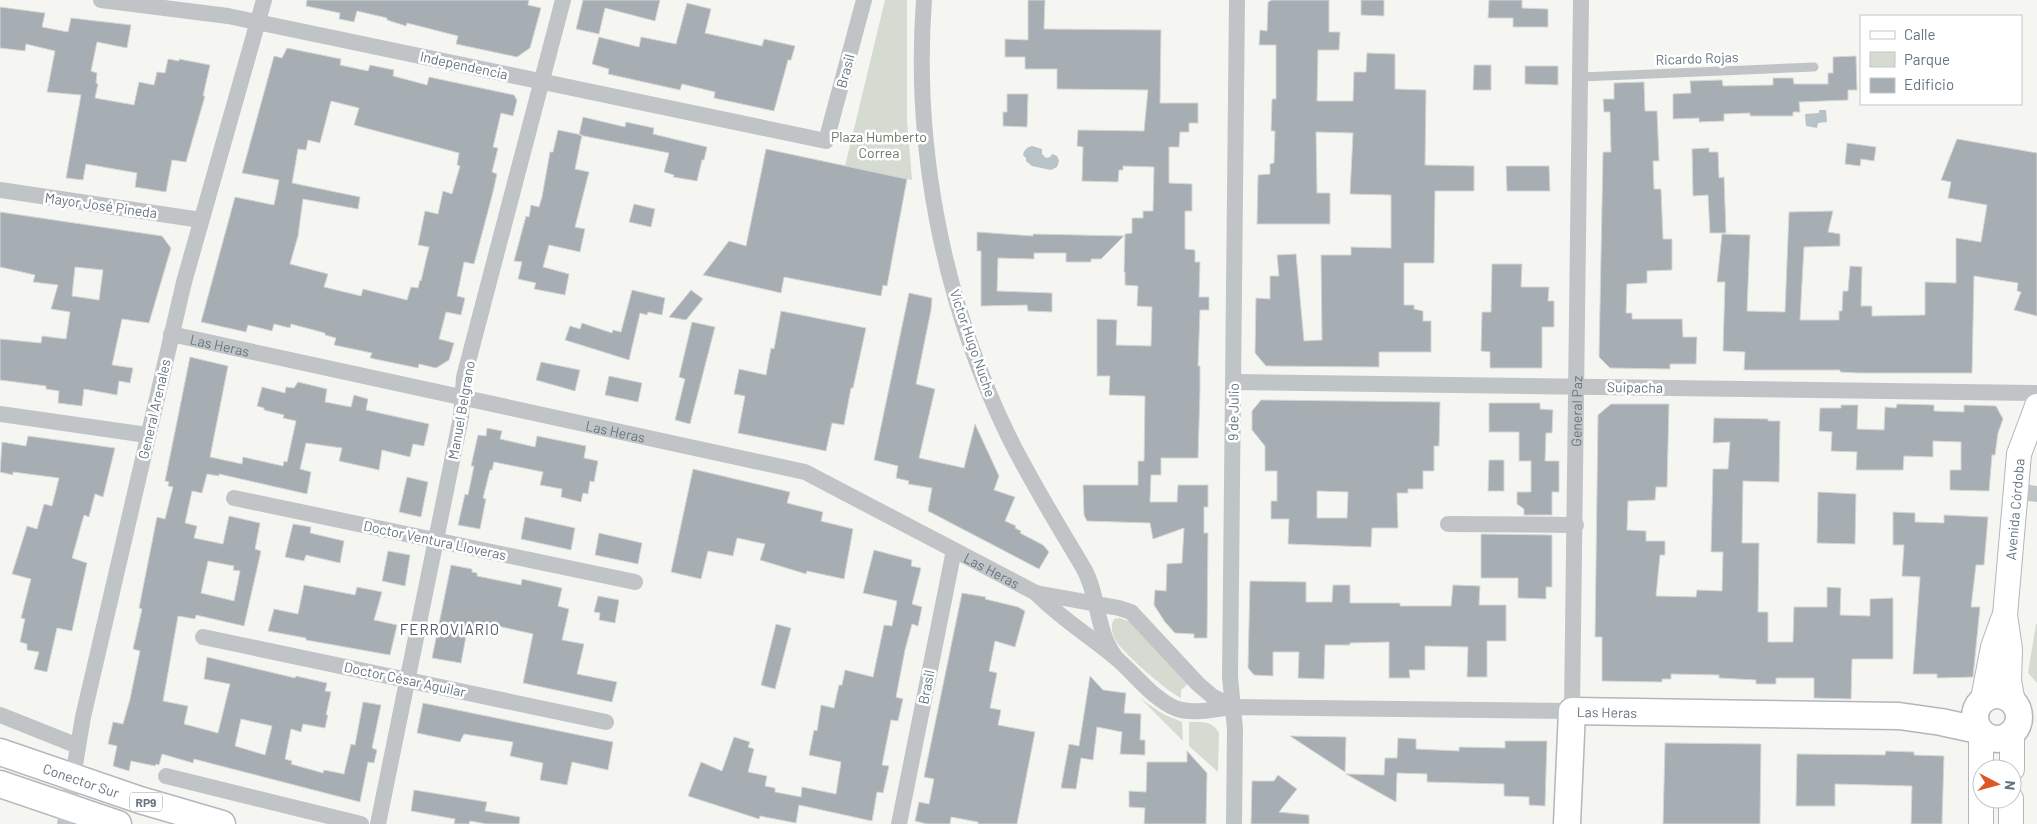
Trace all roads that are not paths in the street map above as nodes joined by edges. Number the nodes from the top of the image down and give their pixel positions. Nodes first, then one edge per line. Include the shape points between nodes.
1 (101, 0) edge
2 (264, 0) edge
3 (563, 0) edge
4 (864, 0) edge
5 (924, 0) edge
6 (1237, 0) edge
7 (1581, 0) edge
8 (258, 22) junction
9 (1814, 67) dead end
10 (1581, 77) junction
11 (542, 81) junction
12 (826, 141) joint
13 (0, 190) edge
14 (202, 220) junction
15 (171, 334) junction
16 (1233, 382) junction
17 (1577, 386) junction
18 (2037, 393) edge
19 (463, 397) junction
20 (2037, 406) edge
21 (0, 414) edge
22 (148, 435) junction
23 (2026, 492) edge
24 (234, 498) dead end
25 (1448, 524) dead end
26 (1576, 525) junction
27 (436, 540) junction
28 (954, 550) junction
29 (635, 582) dead end
30 (1036, 593) junction
31 (1096, 603) junction
32 (2005, 615) junction
33 (203, 637) dead end
34 (1116, 658) junction
35 (407, 680) junction
36 (1983, 699) junction
37 (2013, 702) junction
38 (1233, 707) junction
39 (1572, 711) junction
40 (0, 716) edge
41 (606, 722) dead end
42 (2021, 728) edge
43 (1980, 731) junction
44 (78, 746) junction
45 (0, 752) edge
46 (2014, 759) edge
47 (166, 776) dead end
48 (73, 777) junction
49 (0, 784) edge
50 (2012, 809) edge
51 (67, 815) edge
52 (118, 824) edge
53 (222, 824) edge
54 (361, 824) edge
55 (378, 824) edge
56 (899, 824) edge
57 (1234, 824) edge
58 (1567, 824) edge
59 (1981, 824) edge
60 (2011, 824) edge

1 - 8 street, Independencia
2 - 8 street, General Arenales
3 - 11 street, Manuel Belgrano
4 - 12 street, Brasil
5 - 31 street, Víctor Hugo Nuche via 922,82 928,153 938,225 955,295 977,363 1005,430 1038,494 1087,576
6 - 16 street, 9 de Julio
7 - 10 street, General Paz
8 - 11 street, Independencia
8 - 14 street, General Arenales
9 - 10 lane, Ricardo Rojas
10 - 17 street, General Paz
11 - 12 street, Independencia
11 - 19 street, Manuel Belgrano via 464,377
13 - 14 street, Mayor José Pineda
14 - 15 street, General Arenales
15 - 19 street, Las Heras
15 - 22 street, General Arenales
16 - 17 street, Suipacha
16 - 38 street, 9 de Julio via 1230,667
17 - 18 street, Suipacha
17 - 26 street, General Paz
19 - 27 street, Manuel Belgrano
19 - 28 street, Las Heras via 805,472
20 - 23 main road, Avenida Córdoba via 2019,454
21 - 22 street
22 - 44 street, General Arenales
23 - 32 main road, Avenida Córdoba
24 - 27 street, Doctor Ventura Lloveras
25 - 26 street
26 - 39 street, General Paz
27 - 29 street, Doctor Ventura Lloveras
27 - 35 street, Manuel Belgrano
28 - 30 street, Las Heras
28 - 56 street, Brasil
30 - 31 street, Las Heras
30 - 34 street, Las Heras
31 - 34 street, Víctor Hugo Nuche via 1105,639
31 - 38 street, Las Heras via 1131,612 1198,684
32 - 36 main road, Avenida Córdoba via 1993,647
32 - 37 main road, Avenida Córdoba
33 - 35 street, Doctor César Aguilar
34 - 38 street, Las Heras via 1157,696 1175,707 1202,710
35 - 41 street, Doctor César Aguilar
35 - 55 street, Manuel Belgrano
36 - 37 main road via 1998,694
36 - 43 main road via 1974,716
37 - 42 main road
38 - 39 street, Las Heras
38 - 57 street, 9 de Julio
39 - 43 main road, Las Heras via 1899,716
39 - 58 main road, General Paz
40 - 44 street
42 - 43 main road via 2002,739 1988,738
42 - 46 main road
43 - 59 main road
44 - 48 street, General Arenales
45 - 48 main road, Conector Sur / RP9
47 - 54 street
48 - 51 street, General Arenales
48 - 53 main road, Conector Sur / RP9
49 - 51 main road, RP9
50 - 60 main road
51 - 52 main road, RP9

